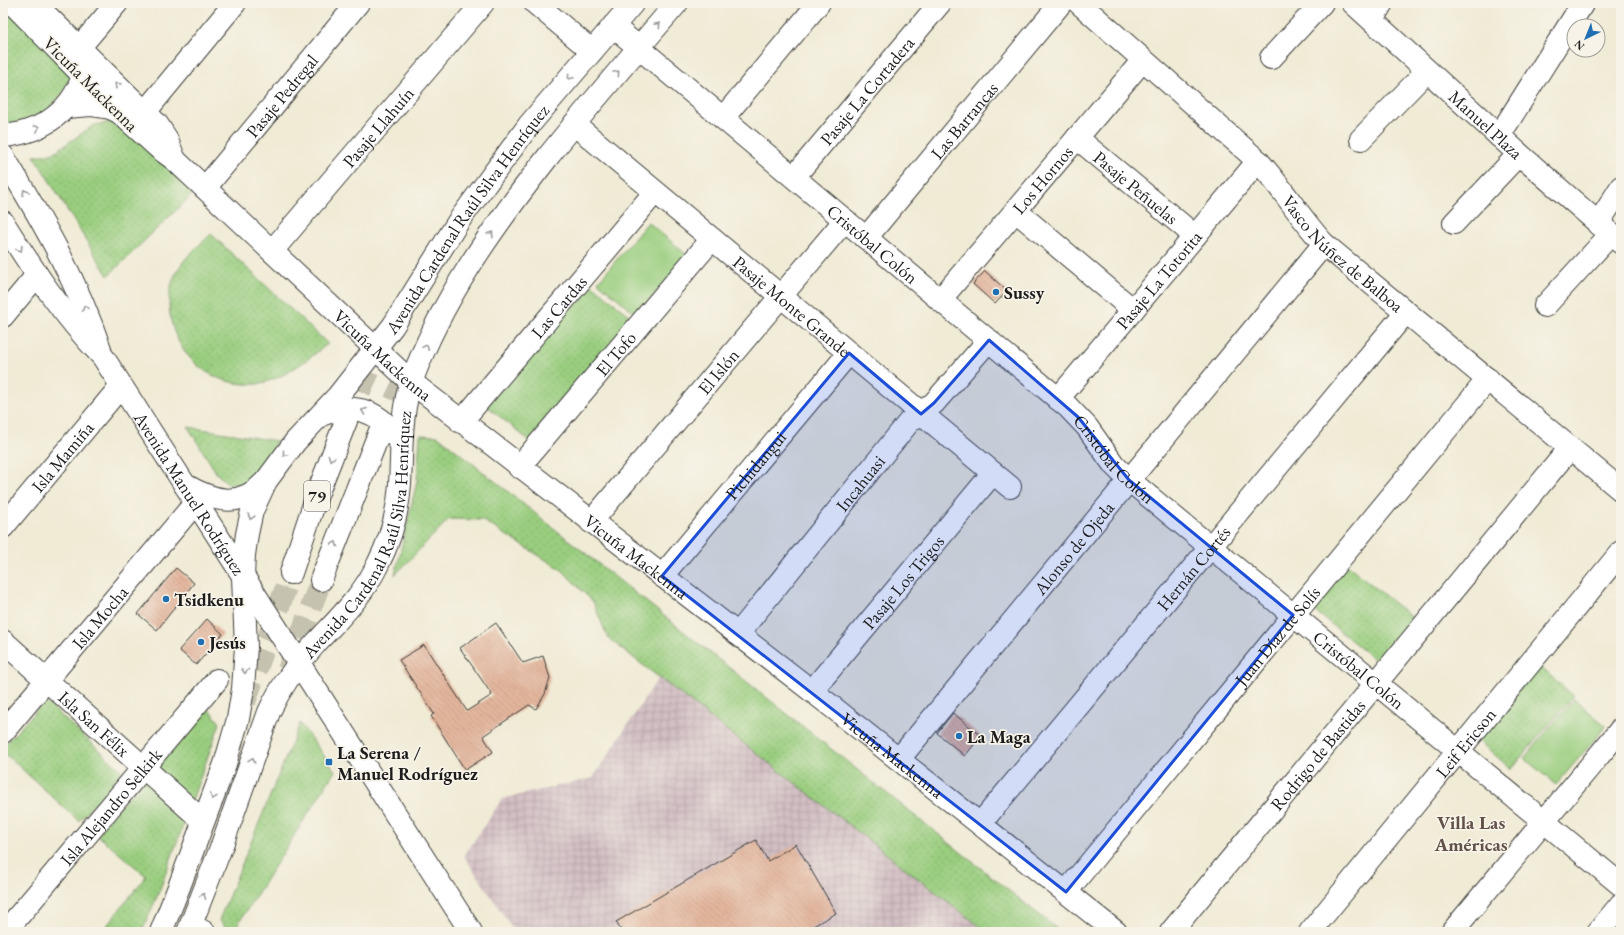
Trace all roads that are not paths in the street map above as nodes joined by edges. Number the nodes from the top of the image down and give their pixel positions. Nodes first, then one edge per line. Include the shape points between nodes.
1 (12, 3) edge
2 (34, 3) edge
3 (117, 3) edge
4 (235, 3) edge
5 (358, 3) edge
6 (483, 3) edge
7 (535, 3) edge
8 (633, 3) edge
9 (677, 3) edge
10 (819, 3) edge
11 (940, 3) edge
12 (1061, 3) edge
13 (1079, 3) edge
14 (1322, 3) edge
15 (1353, 3) edge
16 (1577, 5) edge
17 (1377, 12) edge
18 (613, 26) junction
19 (639, 47) junction
20 (592, 51) junction
21 (1271, 58) dead end
22 (83, 60) junction
23 (1143, 60) junction
24 (1427, 72) junction
25 (66, 107) junction
26 (119, 112) junction
27 (145, 112) junction
28 (723, 118) junction
29 (574, 124) junction
30 (3, 136) edge
31 (1499, 136) junction
32 (1077, 138) junction
33 (1362, 139) dead end
34 (1519, 154) junction
35 (3, 156) edge
36 (175, 160) junction
37 (1258, 161) junction
38 (794, 177) junction
39 (1621, 187) edge
40 (205, 188) junction
41 (655, 192) junction
42 (1016, 211) junction
43 (845, 220) junction
44 (3, 222) edge
45 (1454, 223) dead end
46 (1610, 234) edge
47 (1195, 236) junction
48 (866, 238) junction
49 (712, 239) junction
50 (1324, 244) junction
51 (272, 251) junction
52 (37, 275) junction
53 (781, 297) junction
54 (940, 300) junction
55 (1545, 306) dead end
56 (1133, 310) junction
57 (1406, 312) junction
58 (3, 316) edge
59 (989, 340) junction
60 (376, 348) junction
61 (849, 353) junction
62 (103, 357) junction
63 (1488, 379) junction
64 (411, 382) junction
65 (122, 386) junction
66 (1058, 399) junction
67 (921, 414) junction
68 (321, 415) junction
69 (346, 421) tunnel mouth
70 (461, 422) junction
71 (380, 431) tunnel mouth
72 (401, 446) junction
73 (1570, 448) junction
74 (519, 467) junction
75 (993, 473) junction
76 (1129, 480) junction
77 (266, 481) junction
78 (1010, 487) dead end
79 (1621, 490) edge
80 (190, 494) junction
81 (591, 522) junction
82 (3, 527) edge
83 (1210, 546) junction
84 (1621, 552) edge
85 (291, 573) tunnel mouth
86 (662, 576) junction
87 (243, 577) junction
88 (321, 580) tunnel mouth
89 (1293, 615) junction
90 (738, 634) junction
91 (3, 641) edge
92 (299, 664) junction
93 (47, 680) junction
94 (217, 680) dead end
95 (1376, 683) junction
96 (812, 691) junction
97 (1621, 729) edge
98 (3, 732) edge
99 (1458, 751) junction
100 (899, 759) junction
101 (144, 767) junction
102 (203, 821) junction
103 (1544, 822) junction
104 (980, 824) junction
105 (1621, 885) edge
106 (1066, 892) junction
107 (1621, 904) edge
108 (194, 930) edge
109 (5, 932) edge
110 (161, 932) edge
111 (471, 932) edge
112 (1116, 932) edge
113 (1171, 932) edge
114 (1310, 932) edge
115 (1452, 932) edge
116 (1598, 932) edge

1 - 22 main road, Vicuña Mackenna
2 - 22 main road, Vicuña Mackenna
3 - 22 main road
4 - 27 main road
5 - 40 main road, Pasaje Pedregal
6 - 51 main road, Pasaje Llahuín
7 - 20 main road
8 - 18 main road, Avenida Cardenal Raúl Silva Henríquez
19 -> 9 main road, Avenida Cardenal Raúl Silva Henríquez
10 - 28 main road
11 - 38 main road, Pasaje La Cortadera
12 - 48 main road, Las Barrancas
13 - 23 main road, Vasco Núñez de Balboa
14 - 21 main road
15 - 17 main road, Manuel Plaza
16 - 31 main road
17 - 24 main road, Manuel Plaza
18 - 19 main road, Cristóbal Colón
18 - 20 main road, Avenida Cardenal Raúl Silva Henríquez
19 - 28 main road, Cristóbal Colón
29 -> 19 main road, Avenida Cardenal Raúl Silva Henríquez
20 -> 60 main road, Avenida Cardenal Raúl Silva Henríquez via 529,125 493,173
22 - 25 main road via 76,93
22 - 26 main road, Vicuña Mackenna
27 -> 22 main road, Vicuña Mackenna
23 - 32 main road, Los Hornos
23 - 37 main road, Vasco Núñez de Balboa
24 - 31 main road, Manuel Plaza
24 - 33 main road
25 - 26 main road via 91,105
30 -> 25 main road via 38,128
26 - 36 main road, Vicuña Mackenna
27 - 36 main road, Vicuña Mackenna via 166,138
28 - 38 main road, Cristóbal Colón
29 - 41 main road, Pasaje Monte Grande
64 -> 29 main road, Avenida Cardenal Raúl Silva Henríquez via 442,314 464,275 512,203
31 - 34 main road, Manuel Plaza
32 - 42 main road, Los Hornos
32 - 47 main road, Pasaje Peñuelas
34 - 45 main road
34 - 46 main road, Manuel Plaza
62 -> 35 main road, Avenida Manuel Rodríguez via 73,279 50,234
36 - 40 main road, Vicuña Mackenna
37 - 47 main road, Pasaje La Totorita
37 - 50 main road, Vasco Núñez de Balboa
38 - 43 main road, Cristóbal Colón
39 - 46 main road
40 - 51 main road, Vicuña Mackenna
41 - 49 main road, Pasaje Monte Grande
41 - 70 main road, Las Cardas
42 - 54 main road, Los Hornos
42 - 56 main road
43 - 48 main road, Cristóbal Colón
43 - 53 main road, El Islón
44 -> 52 main road, Avenida Manuel Rodríguez
46 - 55 main road
47 - 56 main road, Pasaje La Totorita
48 - 54 main road, Cristóbal Colón
49 - 53 main road, Pasaje Monte Grande
49 - 74 main road, El Tofo
50 - 57 main road, Vasco Núñez de Balboa
50 - 76 main road, Alonso de Ojeda
51 - 60 main road, Vicuña Mackenna
52 - 58 main road
52 - 62 main road, Avenida Manuel Rodríguez via 69,319
53 - 61 main road, Pasaje Monte Grande
53 - 81 main road, El Islón
54 - 59 main road, Cristóbal Colón
56 - 66 main road, Pasaje La Totorita
57 - 63 main road, Vasco Núñez de Balboa
57 - 83 main road, Hernán Cortés
59 - 66 main road, Cristóbal Colón
59 - 67 main road, Incahuasi via 934,403
60 - 64 main road, Vicuña Mackenna
60 - 68 main road, Avenida Cardenal Raúl Silva Henríquez
61 - 67 main road, Pasaje Monte Grande
61 - 86 main road, Pichidangui
62 - 65 main road, Avenida Manuel Rodríguez
63 - 73 main road, Vasco Núñez de Balboa
63 - 89 main road, Juan Díaz de Solís
64 - 70 main road, Vicuña Mackenna
64 - 72 main road, Avenida Cardenal Raúl Silva Henríquez
65 - 80 main road, Avenida Manuel Rodríguez
65 - 82 main road, Isla Mamiña
66 - 76 main road, Cristóbal Colón via 1087,427 1114,465
67 - 75 main road, Pasaje Monte Grande
67 - 90 main road, Incahuasi via 909,422
72 -> 68 main road via 386,424 364,410 346,408 331,410
68 -> 77 main road, Avenida Cardenal Raúl Silva Henríquez via 294,442
69 -> 85 main road, 79 via 318,492
70 - 74 main road, Vicuña Mackenna
88 -> 71 main road, 79
72 - 92 main road, Avenida Cardenal Raúl Silva Henríquez via 398,505 391,533 378,566 355,600
73 - 79 main road, Vasco Núñez de Balboa
73 - 95 main road, Rodrigo de Bastidas
74 - 81 main road, Vicuña Mackenna
75 - 78 main road, Pasaje Monte Grande
75 - 96 main road, Pasaje Los Trigos
76 - 83 main road, Cristóbal Colón
76 - 100 main road, Alonso de Ojeda
77 - 80 main road via 250,494 230,500
77 -> 87 main road, Avenida Cardenal Raúl Silva Henríquez via 256,499 249,523
80 - 87 main road, Avenida Manuel Rodríguez
80 - 93 main road, Isla Mocha
81 - 86 main road, Vicuña Mackenna
83 - 89 main road, Cristóbal Colón
83 - 104 main road, Hernán Cortés
84 - 99 main road, Leif Ericson
86 - 90 main road, Vicuña Mackenna
87 - 92 main road, Avenida Manuel Rodríguez
87 -> 102 main road, Avenida Cardenal Raúl Silva Henríquez via 246,626 243,689 233,739
89 - 95 main road, Cristóbal Colón
89 - 106 main road, Juan Díaz de Solís
90 - 96 main road, Vicuña Mackenna
91 - 93 main road, Isla San Félix
108 -> 92 main road, Avenida Cardenal Raúl Silva Henríquez via 269,712 281,688
92 - 111 main road, Avenida Manuel Rodríguez
93 - 98 main road, Isla Mocha
93 - 101 main road, Isla San Félix
94 - 101 main road, Isla Alejandro Selkirk
95 - 99 main road, Cristóbal Colón
95 - 113 main road, Rodrigo de Bastidas
96 - 100 main road, Vicuña Mackenna
97 - 103 main road
99 - 103 main road, Cristóbal Colón
99 - 114 main road, Leif Ericson
100 - 104 main road, Vicuña Mackenna
101 - 102 main road, Isla San Félix
101 - 109 main road, Isla Alejandro Selkirk
102 - 110 main road, Avenida Cardenal Raúl Silva Henríquez
103 - 105 main road, Cristóbal Colón
103 - 115 main road
104 - 106 main road, Vicuña Mackenna
106 - 112 main road, Vicuña Mackenna
107 - 116 main road

